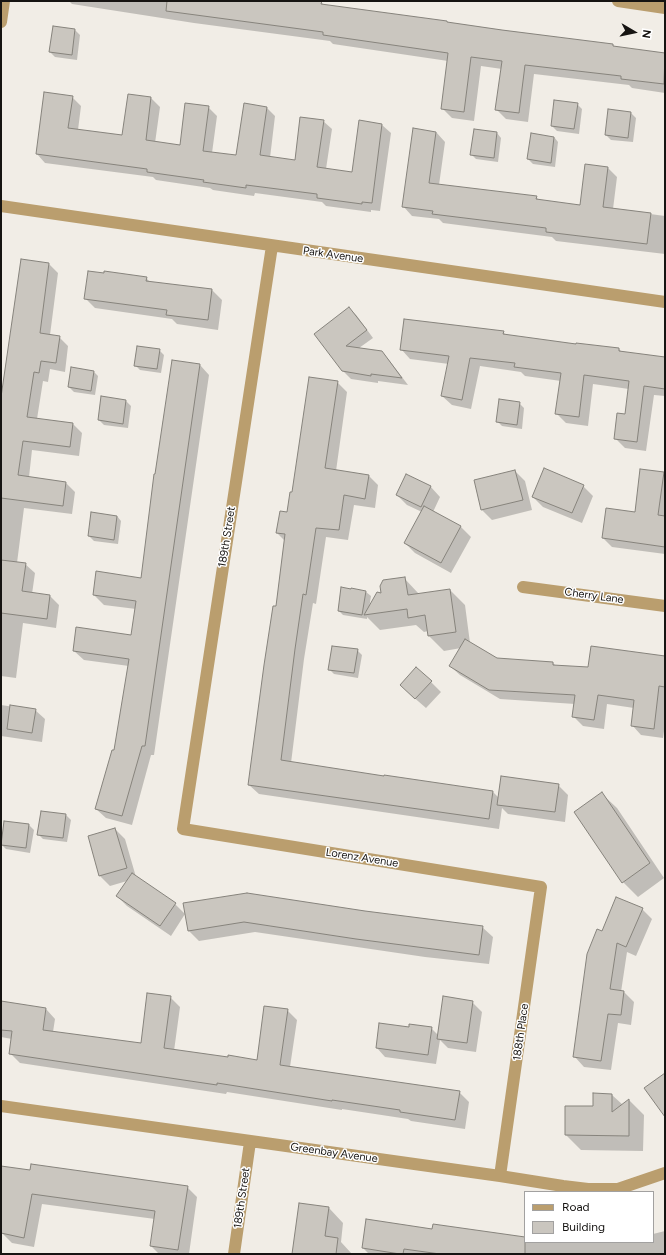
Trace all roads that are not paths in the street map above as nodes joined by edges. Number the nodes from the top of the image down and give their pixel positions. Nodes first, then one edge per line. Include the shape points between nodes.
1 (4, 1) edge
2 (618, 1) edge
3 (665, 8) edge
4 (1, 22) edge
5 (1, 206) edge
6 (272, 246) junction
7 (665, 302) edge
8 (523, 587) dead end
9 (665, 606) edge
10 (183, 829) joint
11 (541, 887) joint
12 (1, 1106) edge
13 (250, 1142) junction
14 (665, 1173) edge
15 (500, 1176) junction
16 (234, 1254) edge

1 - 4 street
2 - 3 street
5 - 6 street, Park Avenue
6 - 7 street, Park Avenue
6 - 10 street, 189th Street
8 - 9 street, Cherry Lane
10 - 11 street, Lorenz Avenue
11 - 15 street, 188th Place
12 - 13 street, Greenbay Avenue
13 - 15 street, Greenbay Avenue
13 - 16 street, 189th Street
14 - 15 street, Greenbay Avenue via 618,1189 588,1189

